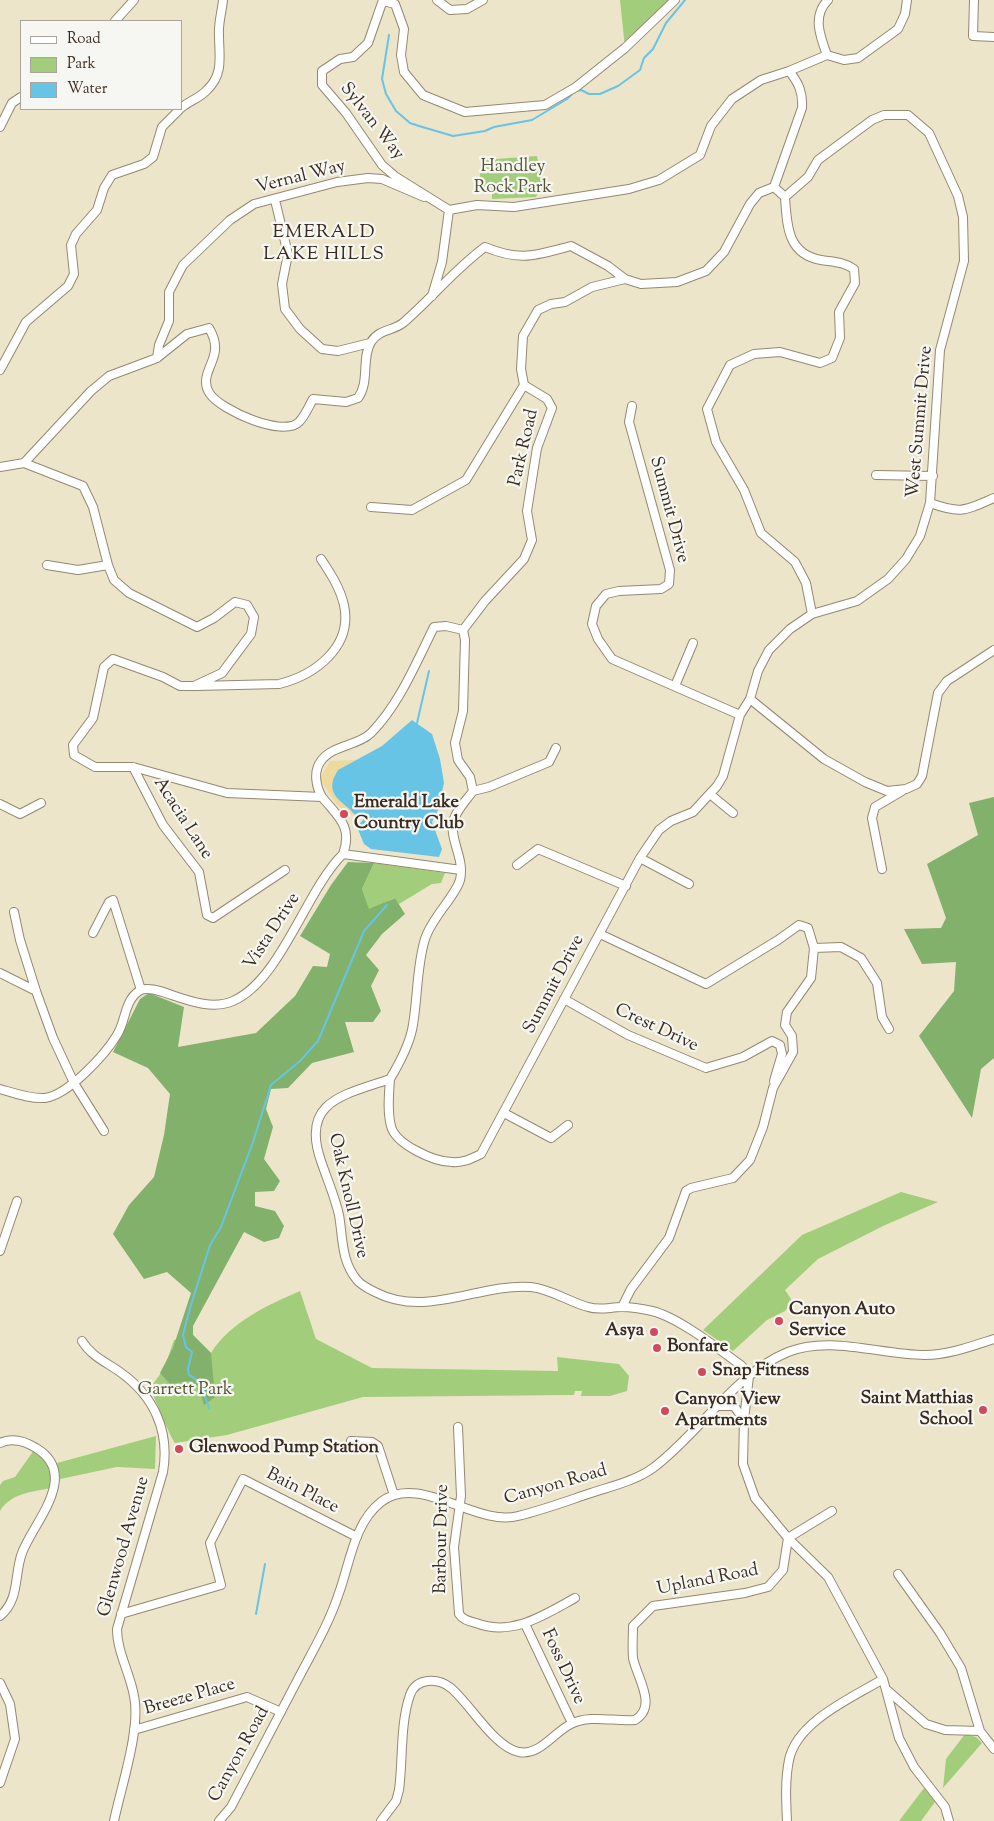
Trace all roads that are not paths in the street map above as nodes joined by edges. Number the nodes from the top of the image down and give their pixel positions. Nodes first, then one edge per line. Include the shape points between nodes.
1 (134, 0) edge
2 (223, 0) edge
3 (437, 0) edge
4 (482, 0) edge
5 (675, 0) edge
6 (828, 0) edge
7 (907, 0) edge
8 (974, 0) edge
9 (383, 1) edge
10 (116, 20) edge
11 (994, 37) edge
12 (827, 55) junction
13 (790, 71) junction
14 (20, 98) edge
15 (182, 107) edge
16 (178, 110) edge
17 (0, 127) edge
18 (774, 187) junction
19 (785, 197) junction
20 (431, 198) junction
21 (275, 200) junction
22 (448, 210) junction
23 (625, 279) junction
24 (432, 298) junction
25 (370, 343) junction
26 (157, 358) junction
27 (0, 370) edge
28 (524, 385) junction
29 (632, 406) dead end
30 (24, 463) junction
31 (0, 467) edge
32 (876, 475) dead end
33 (932, 476) junction
34 (994, 498) edge
35 (930, 503) junction
36 (370, 507) dead end
37 (322, 559) dead end
38 (47, 565) dead end
39 (108, 565) junction
40 (812, 614) junction
41 (463, 630) junction
42 (693, 643) dead end
43 (994, 650) edge
44 (194, 686) junction
45 (675, 686) junction
46 (750, 698) junction
47 (740, 715) junction
48 (556, 748) dead end
49 (133, 767) junction
50 (906, 789) junction
51 (473, 792) junction
52 (711, 795) junction
53 (322, 797) junction
54 (41, 803) dead end
55 (0, 804) edge
56 (733, 813) dead end
57 (343, 854) junction
58 (640, 858) junction
59 (516, 865) dead end
60 (882, 869) dead end
61 (285, 870) dead end
62 (461, 870) junction
63 (689, 884) dead end
64 (626, 886) junction
65 (14, 912) dead end
66 (93, 933) dead end
67 (600, 934) junction
68 (814, 948) junction
69 (0, 973) edge
70 (141, 990) junction
71 (36, 991) junction
72 (564, 999) junction
73 (890, 1030) dead end
74 (390, 1079) junction
75 (74, 1083) junction
76 (773, 1088) junction
77 (0, 1089) edge
78 (504, 1113) junction
79 (568, 1125) dead end
80 (104, 1131) dead end
81 (17, 1201) dead end
82 (0, 1251) edge
83 (622, 1307) junction
84 (994, 1339) edge
85 (82, 1340) dead end
86 (750, 1376) junction
87 (718, 1406) junction
88 (744, 1420) junction
89 (458, 1428) dead end
90 (350, 1441) dead end
91 (0, 1443) edge
92 (394, 1495) junction
93 (460, 1507) junction
94 (832, 1511) dead end
95 (357, 1537) junction
96 (788, 1538) junction
97 (898, 1574) dead end
98 (575, 1598) dead end
99 (121, 1614) junction
100 (0, 1616) edge
101 (525, 1624) junction
102 (883, 1679) junction
103 (0, 1683) edge
104 (887, 1690) junction
105 (280, 1712) junction
106 (572, 1723) junction
107 (134, 1730) junction
108 (980, 1731) junction
109 (994, 1749) edge
110 (0, 1784) edge
111 (114, 1821) edge
112 (220, 1821) edge
113 (381, 1821) edge
114 (787, 1821) edge
115 (949, 1821) edge

1 - 10 street
2 - 15 street via 219,34 220,69 206,92
3 - 4 street via 450,10 467,9
5 - 9 street, Sylvan Way via 625,48 576,87 545,105 465,112 423,95 404,72 401,55 404,29 395,4
6 - 12 street via 818,21 818,31
7 - 12 street via 902,22 891,36 858,58 844,60
8 - 11 street via 972,36
9 - 20 street, Sylvan Way via 368,43 353,57 340,59 322,71 322,85 382,165
12 - 13 street
13 - 18 street via 802,95 802,108
13 - 22 street via 761,80 732,99 711,126 700,155 659,180 629,189 514,207 477,205
14 - 17 street via 12,103
16 - 27 street via 162,127 153,157 144,164 112,175 97,210 76,234 71,245 74,274 68,286 26,322
18 - 19 street
18 - 23 street via 759,193 750,204 724,252 706,272 677,282 641,284
19 - 33 street, West Summit Drive via 808,177 818,160 872,120 884,115 908,115 929,133 958,196 963,217 964,261 940,350
19 - 40 street via 786,223 794,246 810,258 846,264 854,269 855,284 839,312 840,338 832,358 820,363 780,352 754,354 730,365 707,409 716,442 744,490 762,533 795,562 806,583
20 - 21 street, Vernal Way via 421,197 382,179 368,178 337,182
20 - 22 street, Vernal Way
21 - 25 street via 288,254 282,284 285,308 300,329 322,349 338,351
21 - 26 street, Vernal Way via 254,204 230,220 183,265 169,292 169,321
22 - 24 street via 442,262
23 - 24 street via 571,246 531,256 506,256 485,247
23 - 28 street via 592,287 565,302 538,310 524,336 521,368
24 - 25 street via 397,328 384,330
25 - 26 street via 358,398 346,402 314,399 299,422 285,428 266,425 222,406 209,393 205,376 215,351 209,328 187,334
26 - 30 street via 109,376 91,390
28 - 36 street, Park Road via 466,480 412,510
28 - 41 street, Park Road via 547,398 552,408 537,448 527,510 532,540 524,559 484,600
29 - 45 street, Summit Drive via 629,422 670,570 669,584 660,589 606,594 596,606 592,624 612,658
30 - 31 street
30 - 39 street via 83,486 93,507
32 - 33 street
33 - 35 street, West Summit Drive
34 - 35 street via 972,508 954,511
35 - 40 street, West Summit Drive via 920,536 888,579 858,601
37 - 44 street via 337,584 345,617 337,647 329,658 292,681 279,684
38 - 39 street via 78,570
39 - 44 street via 114,580 129,593 197,627 235,602 247,605 254,616 251,634 222,672
40 - 46 street, West Summit Drive via 790,629 769,650
41 - 51 street via 463,711 455,743 458,760 470,777
41 - 53 street via 446,626 434,628 389,710 370,734 321,761 316,784
42 - 45 street
43 - 50 street via 947,681 938,694 922,776 917,784
44 - 49 street via 180,686 113,659 104,666 94,718 73,745 74,755 95,767
45 - 47 street, Summit Drive
46 - 47 street, Summit Drive
46 - 50 street via 824,759 887,791
47 - 52 street, Summit Drive via 723,776
48 - 51 street via 549,762
49 - 53 street via 227,793
49 - 61 street, Acacia Lane via 164,825 199,872 207,915 213,918 225,912
50 - 60 street via 875,807 872,818
51 - 62 street via 461,806 453,824
52 - 56 street
52 - 58 street, Summit Drive via 693,812 659,830
53 - 57 street via 345,827 348,842
54 - 55 street via 20,814
57 - 62 street
57 - 70 street, Vista Drive via 332,865 263,977 244,995 216,1007 182,1000 156,990
58 - 63 street
58 - 64 street, Summit Drive
59 - 64 street via 538,849
62 - 74 street via 458,884 435,917 424,942 412,1031
64 - 67 street, Summit Drive
65 - 71 street
66 - 70 street via 113,900
67 - 68 street via 706,984 799,925 808,928
67 - 72 street, Summit Drive
68 - 73 street via 841,947 861,958 877,983 882,1017
68 - 76 street via 811,978 787,1012 785,1025 792,1036 793,1052
69 - 71 street
70 - 75 street via 128,1005 118,1034
71 - 75 street
72 - 76 street, Crest Drive via 628,1035 706,1068 743,1057 772,1041 780,1045 782,1054
72 - 78 street, Summit Drive
74 - 78 street, Summit Drive via 388,1110 391,1127 398,1138 429,1156 450,1162 467,1161 481,1154
74 - 83 street, Oak Knoll Drive via 331,1101 323,1109 315,1132 316,1146 339,1216 348,1269 358,1281 382,1296 404,1302 424,1303 532,1287 589,1308
75 - 77 street via 46,1098
75 - 80 street
76 - 83 street via 750,1160 733,1178 686,1191 669,1238 631,1289
78 - 79 street via 550,1138
81 - 82 street
83 - 86 street, Oak Knoll Drive via 669,1317 736,1362
84 - 86 street, Canyon Road via 950,1352 926,1355 829,1346 805,1347 780,1356
85 - 99 street, Glenwood Avenue via 89,1352 138,1386 150,1400 160,1420 165,1445 163,1472
86 - 87 street, Canyon Road
86 - 88 street
87 - 88 street via 734,1406
87 - 93 street, Canyon Road via 670,1454 636,1478 517,1517 494,1518
88 - 96 street via 743,1464 755,1498
89 - 93 street, Barbour Drive
90 - 92 street via 372,1442 378,1446
91 - 100 street via 19,1440 43,1452 54,1473 54,1484 40,1523 22,1551 12,1603
92 - 93 street, Canyon Road via 418,1494
92 - 95 street, Canyon Road via 382,1500 371,1511
93 - 101 street, Barbour Drive via 454,1547 458,1614 483,1626 504,1628
94 - 96 street
95 - 99 street, Bain Place via 243,1479 210,1543 221,1585
95 - 105 street, Canyon Road via 323,1632
96 - 102 street via 828,1577
96 - 106 street, Upland Road via 783,1570 768,1587 653,1606 633,1626 633,1657 646,1703 642,1716 636,1720
97 - 108 street via 961,1668
98 - 101 street, Barbour Drive
99 - 107 street, Glenwood Avenue via 117,1640 134,1695
101 - 106 street, Foss Drive
102 - 104 street
102 - 114 street via 827,1713 798,1738 789,1758 786,1779
103 - 110 street via 10,1704 15,1739
104 - 108 street via 926,1724 945,1730
104 - 115 street via 899,1738 914,1767 946,1807
105 - 107 street, Breeze Place via 247,1697
105 - 112 street, Canyon Road
106 - 113 street, Upland Road via 538,1749 527,1753 512,1750 450,1687 433,1680 417,1684 412,1689 407,1707 400,1790
107 - 111 street, Glenwood Avenue
108 - 109 street

